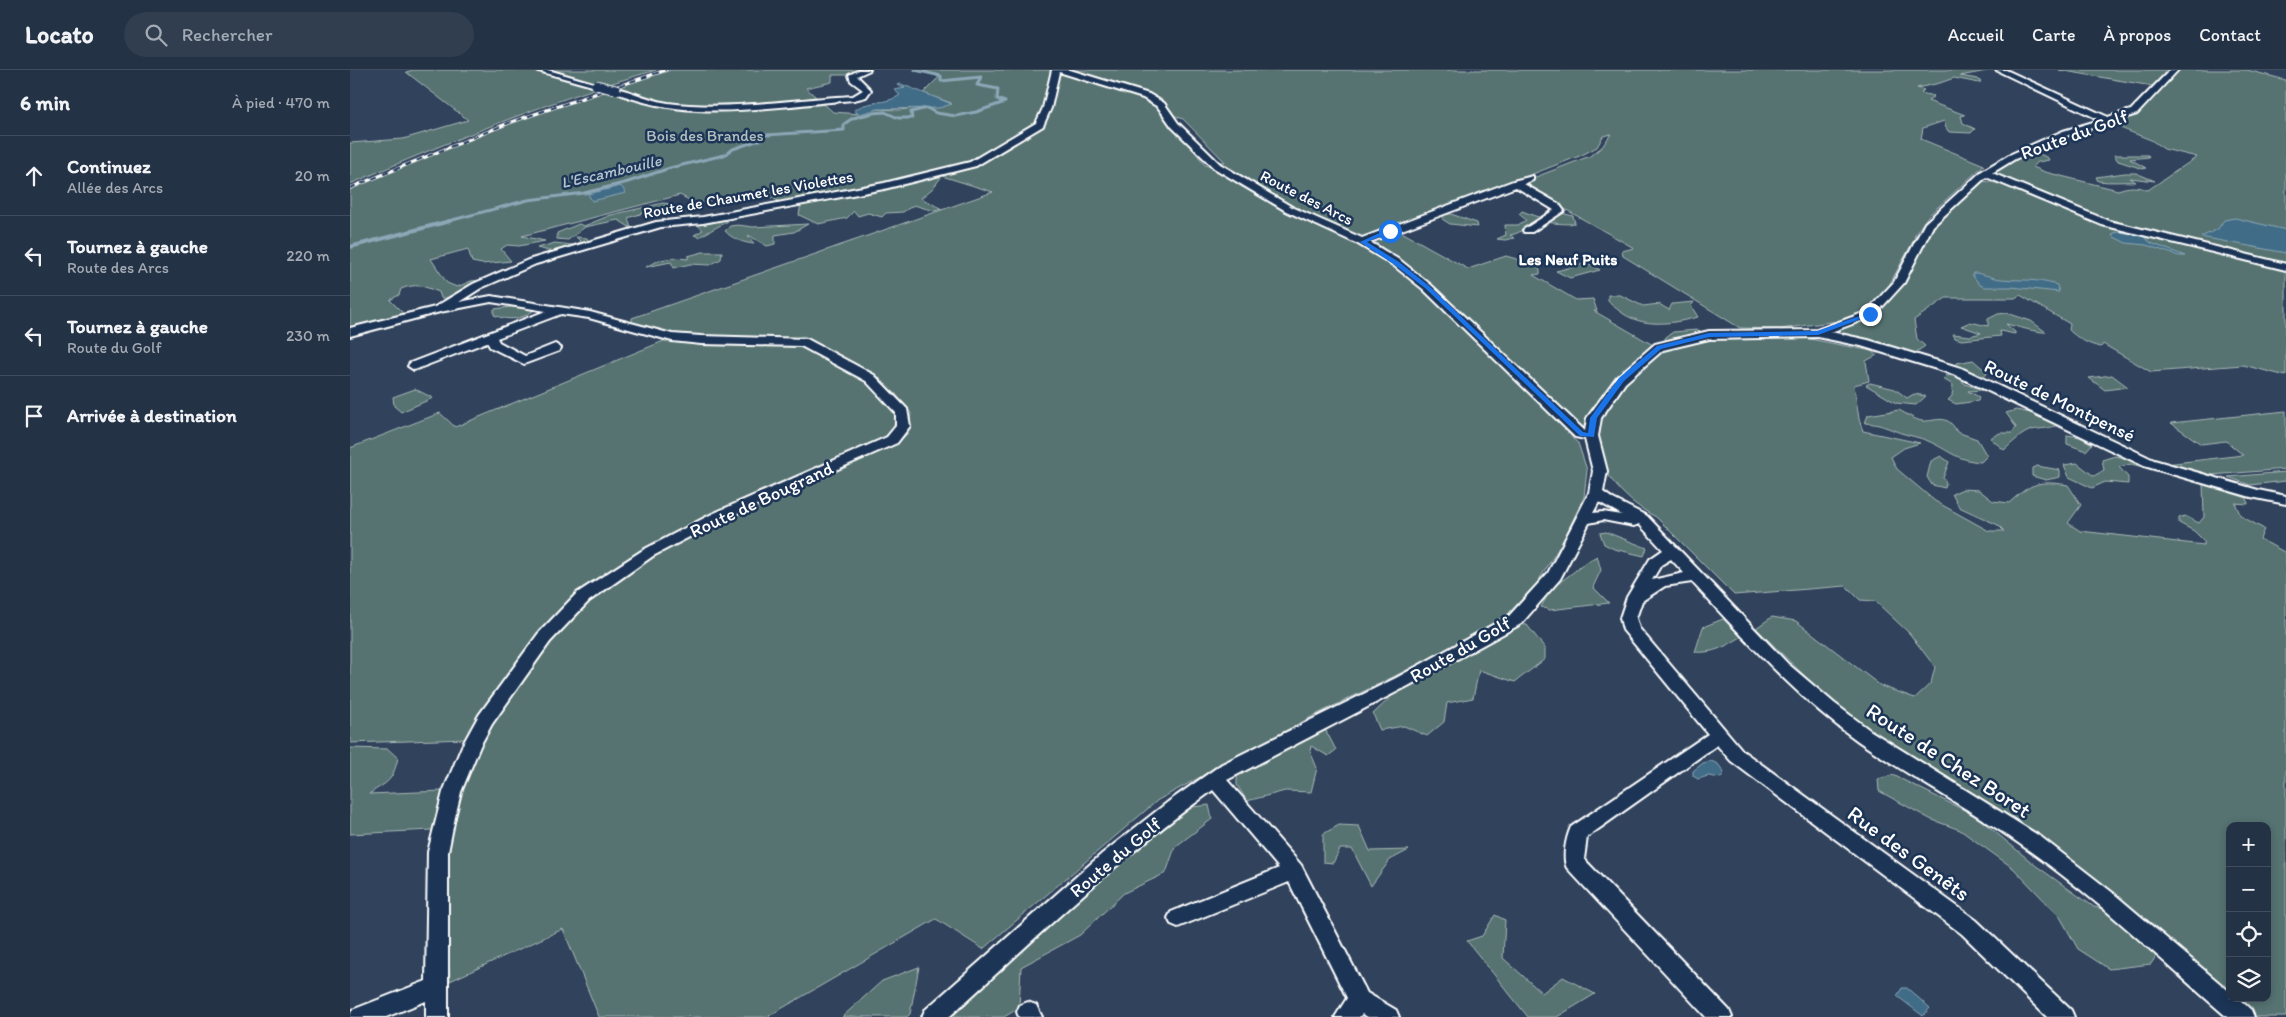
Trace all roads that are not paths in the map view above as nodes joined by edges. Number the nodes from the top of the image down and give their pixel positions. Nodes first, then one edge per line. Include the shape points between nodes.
1 (539, 70) edge
2 (866, 70) edge
3 (1056, 70) edge
4 (1062, 70) edge
5 (2000, 70) edge
6 (2174, 70) edge
7 (2109, 121) junction
8 (1984, 174) junction
9 (1530, 178) dead end
10 (1516, 183) junction
11 (1528, 230) dead end
12 (1362, 242) junction
13 (2286, 267) edge
14 (439, 309) junction
15 (560, 310) junction
16 (350, 332) edge
17 (1818, 333) junction
18 (491, 337) junction
19 (556, 348) dead end
20 (414, 366) dead end
21 (1591, 436) junction
22 (1596, 494) junction
23 (2286, 500) edge
24 (1583, 519) junction
25 (1648, 525) junction
26 (1672, 551) junction
27 (1695, 576) junction
28 (1635, 597) junction
29 (1719, 737) junction
30 (1216, 780) junction
31 (1294, 871) junction
32 (1178, 918) dead end
33 (436, 987) junction
34 (1353, 1008) edge
35 (360, 1017) edge
36 (437, 1017) edge
37 (933, 1017) edge
38 (1388, 1017) edge
39 (1721, 1017) edge
40 (2063, 1017) edge
41 (2243, 1017) edge

1 - 2 street, bridge via 658,103 720,107 854,98 867,90 853,75
3 - 14 street, Route de Chaumet les Violettes via 1040,124 973,164 884,186 703,220 660,224 532,262 477,286
4 - 12 street, Route des Arcs via 1146,96 1160,106 1217,166 1289,209
5 - 7 street
6 - 7 street, Route du Golf via 2134,112
7 - 8 street, Route du Golf via 2066,133 2012,156
8 - 13 street via 2106,223
8 - 17 street, Route du Golf via 1929,225 1899,283 1870,314
9 - 10 street
10 - 11 street via 1559,209
10 - 12 street
12 - 21 street, Route des Arcs via 1397,263 1427,287 1580,434
14 - 15 street, Route de Bougrand via 491,299
14 - 16 street, Route de Chaumet les Violettes
15 - 18 street
15 - 33 street, Route de Bougrand via 672,337 803,342 870,378 902,412 903,426 892,440 717,517 648,553 582,597 544,638 485,720 452,792 438,852
17 - 21 street, Route du Golf via 1709,335 1659,347 1621,380 1594,418
17 - 23 street, Route de Montpensé via 1957,372 2149,463
18 - 19 street via 494,344 524,360
18 - 20 street
21 - 22 street, Route du Golf via 1600,471
22 - 24 street, Route du Golf
22 - 25 street, Route de Chez Boret
24 - 25 street via 1603,516
24 - 30 street, Route du Golf via 1555,575 1515,620 1402,682 1229,769
25 - 26 street, Route de Chez Boret
26 - 27 street, Route de Chez Boret
26 - 28 street, Rue des Genêts via 1655,562
27 - 28 street via 1661,582
27 - 41 street, Route de Chez Boret via 1781,667 1828,708 1865,736 2034,843 2106,899
28 - 29 street, Rue des Genêts via 1628,618 1631,630
29 - 39 street via 1708,741 1578,833 1574,862
29 - 40 street, Rue des Genêts via 1738,756 1969,927
30 - 31 street
30 - 37 street, Route du Golf via 1175,807 1110,859
31 - 32 street
31 - 34 street
33 - 35 street
33 - 36 street, Route de Bougrand
34 - 38 street

